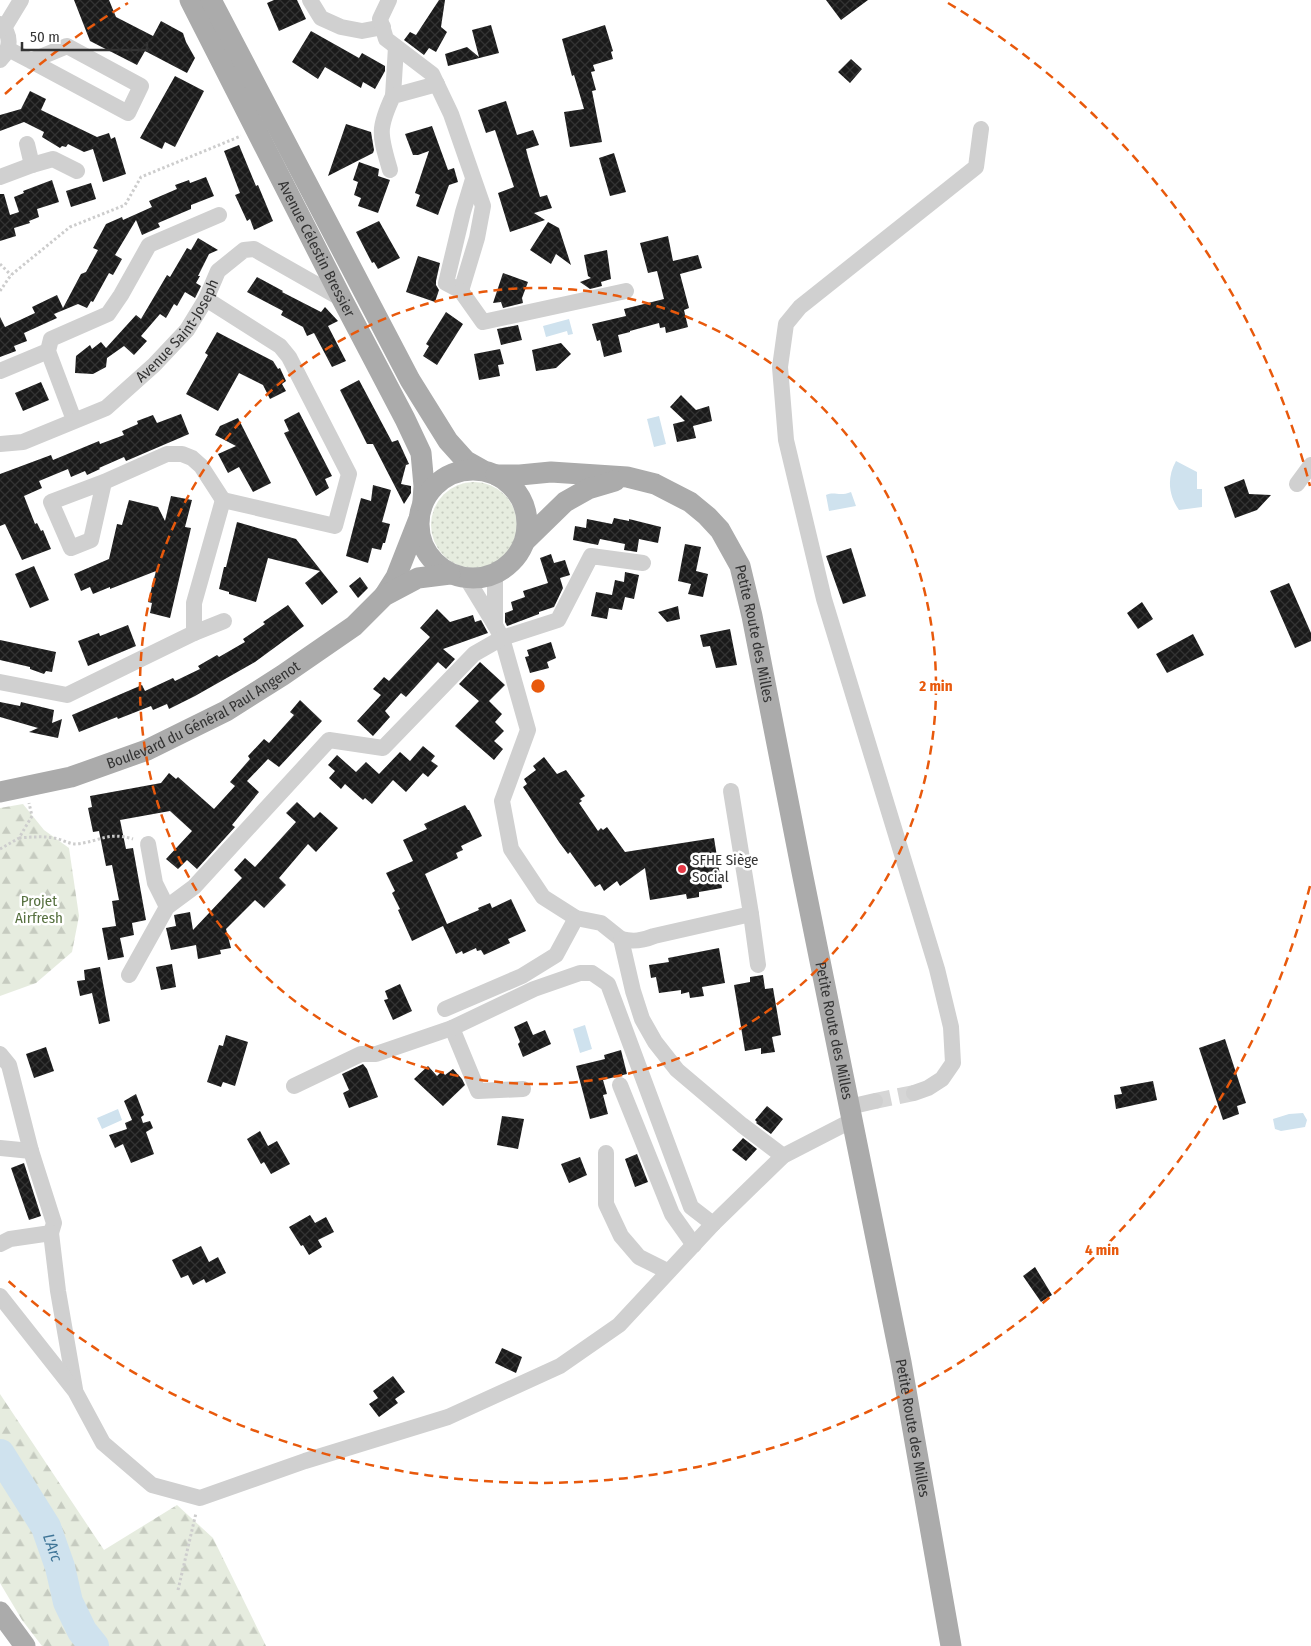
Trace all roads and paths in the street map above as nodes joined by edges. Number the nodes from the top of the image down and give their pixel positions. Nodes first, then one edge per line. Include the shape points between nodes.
1 (21, 0) edge
2 (190, 0) edge
3 (211, 0) edge
4 (310, 0) edge
5 (389, 0) edge
6 (2, 26) edge
7 (383, 27) junction
8 (396, 47) junction
9 (4, 55) edge
10 (30, 61) junction
11 (437, 84) junction
12 (393, 96) junction
13 (981, 129) dead end
14 (256, 130) junction
15 (27, 144) dead end
16 (32, 165) junction
17 (390, 170) dead end
18 (76, 171) dead end
19 (0, 177) edge
20 (219, 215) dead end
21 (0, 264) edge
22 (11, 275) junction
23 (0, 291) edge
24 (626, 292) dead end
25 (206, 299) junction
26 (342, 299) junction
27 (48, 351) junction
28 (0, 371) edge
29 (74, 420) junction
30 (0, 444) edge
31 (1311, 465) edge
32 (489, 472) junction
33 (627, 477) junction
34 (104, 482) dead end
35 (1297, 484) dead end
36 (223, 500) junction
37 (421, 511) junction
38 (525, 541) junction
39 (643, 563) dead end
40 (495, 574) junction
41 (459, 576) junction
42 (384, 596) junction
43 (224, 621) dead end
44 (498, 632) junction
45 (194, 633) junction
46 (0, 682) edge
47 (24, 786) junction
48 (0, 792) edge
49 (731, 792) dead end
50 (19, 838) junction
51 (148, 844) joint
52 (0, 849) edge
53 (168, 907) junction
54 (751, 914) junction
55 (576, 918) junction
56 (621, 939) junction
57 (758, 965) dead end
58 (129, 975) dead end
59 (444, 1009) dead end
60 (452, 1028) junction
61 (0, 1054) edge
62 (620, 1085) dead end
63 (294, 1086) dead end
64 (523, 1089) dead end
65 (914, 1093) tunnel mouth
66 (875, 1101) tunnel mouth
67 (850, 1114) junction
68 (0, 1148) edge
69 (31, 1151) junction
70 (606, 1153) dead end
71 (783, 1156) junction
72 (713, 1224) junction
73 (52, 1233) junction
74 (0, 1244) edge
75 (694, 1245) junction
76 (667, 1271) junction
77 (0, 1296) edge
78 (75, 1391) junction
79 (200, 1498) junction
80 (178, 1590) dead end
81 (0, 1612) edge
82 (24, 1646) edge
83 (951, 1646) edge

1 - 6 street
2 - 14 main road, Avenue Célestin Bressier
3 - 32 main road, Avenue Célestin Bressier via 410,380 448,441 466,461
4 - 7 street via 321,18 341,27 362,31
5 - 7 street via 380,19
6 - 9 street via 8,34
7 - 8 street via 386,39
8 - 11 street via 432,74
8 - 12 street
9 - 10 street
10 - 10 street via 128,113 141,86 67,46
11 - 12 street
11 - 24 street via 451,114 472,179 446,283 461,291 483,322
12 - 17 street via 383,116 381,136
13 - 65 street via 976,167 800,307 786,324 780,367 786,440 824,599 940,978 952,1027 953,1063 942,1079
14 - 22 path via 141,177 125,205 70,227
14 - 26 main road, Avenue Célestin Bressier
15 - 16 street
16 - 18 street via 53,159
16 - 19 street
20 - 27 street via 149,245 108,314 51,339
21 - 22 path
22 - 23 path
25 - 26 street, Avenue Saint-Joseph via 218,271 244,250 254,250
25 - 29 street, Avenue Saint-Joseph via 187,330 154,365 106,408
25 - 36 street via 285,350 349,474 335,526
26 - 37 main road, Avenue Célestin Bressier via 421,453 424,486
27 - 28 street
27 - 29 street
29 - 30 street, Avenue Saint-Joseph via 23,442
31 - 35 street
32 - 33 main road, Petite Route des Milles
32 - 37 main road via 458,472 435,484
32 - 38 main road via 515,489 526,515
33 - 38 main road via 588,489 564,502
33 - 67 main road, Petite Route des Milles via 655,484 690,502 720,530 740,566
34 - 36 street via 167,454 182,454 201,466
36 - 45 street via 194,603
37 - 41 main road via 420,539 433,561
37 - 42 main road, Boulevard du Général Paul Angenot via 396,576
38 - 40 main road via 515,558
39 - 44 street via 591,556 558,620
40 - 41 main road
40 - 44 street
41 - 42 main road, Boulevard du Général Paul Angenot via 418,578
41 - 44 street
42 - 47 main road, Boulevard du Général Paul Angenot via 354,626 226,711 114,763 71,777
43 - 45 street
44 - 53 street via 383,748 329,740 194,887
44 - 55 street via 528,730 502,801 512,849 543,897
45 - 46 street via 67,695
47 - 48 main road, Boulevard du Général Paul Angenot
47 - 50 path via 32,816
49 - 54 street
50 - 51 path via 45,836 74,844 124,836
50 - 52 path
51 - 53 street via 155,883
53 - 58 street
54 - 56 street via 642,941
54 - 57 street
55 - 56 street via 601,923
55 - 59 street via 556,955 522,976
56 - 71 street via 632,991 654,1042 678,1070
60 - 63 street via 376,1054 361,1054
60 - 64 street via 478,1092
60 - 72 street via 534,989 580,972 592,973 608,984 691,1207
61 - 69 street via 9,1065
62 - 75 street via 672,1214
66 - 67 street
67 - 71 street
67 - 83 main road, Petite Route des Milles via 900,1362
68 - 69 street
69 - 73 street via 54,1223
70 - 76 street via 606,1204 622,1236 639,1257
71 - 72 street
72 - 75 street
73 - 74 street via 10,1239
73 - 78 street
75 - 76 street
76 - 79 street via 619,1325 560,1366 448,1417 305,1461
77 - 78 street
78 - 79 street via 103,1443 152,1485
79 - 80 path
81 - 82 main road

